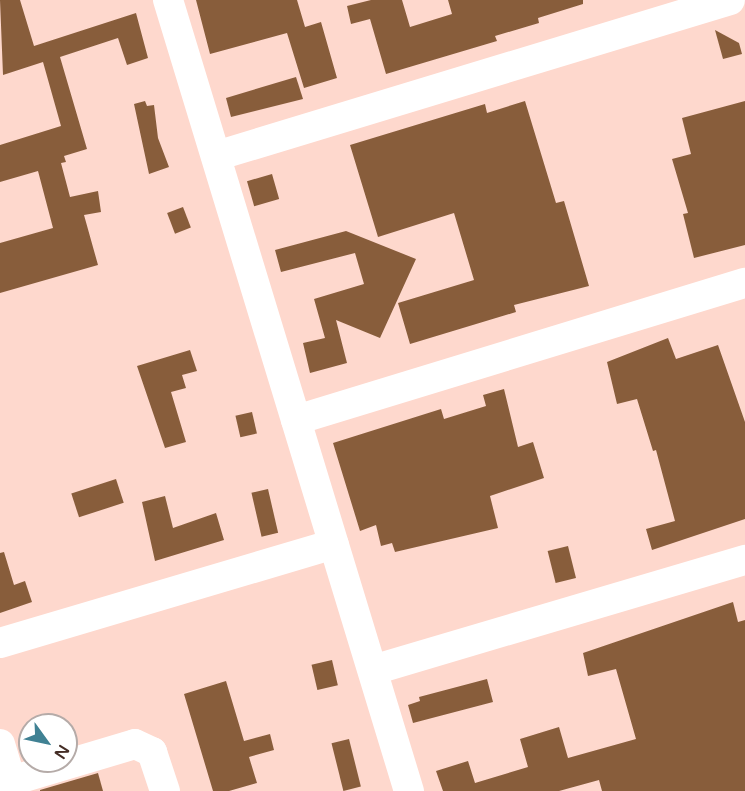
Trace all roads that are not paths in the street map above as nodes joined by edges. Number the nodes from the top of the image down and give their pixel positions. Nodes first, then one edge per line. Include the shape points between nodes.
1 (168, 0) edge
2 (730, 0) edge
3 (216, 156) junction
4 (745, 283) edge
5 (296, 420) junction
6 (334, 544) junction
7 (745, 560) edge
8 (0, 643) edge
9 (373, 670) junction
10 (0, 744) edge
11 (13, 786) edge
12 (165, 791) edge
13 (409, 791) edge

1 - 3 street
2 - 3 street
3 - 5 street
4 - 5 street
5 - 6 street
6 - 8 street
6 - 9 street
7 - 9 street
9 - 13 street
10 - 11 street
11 - 12 street via 135,744 152,752

